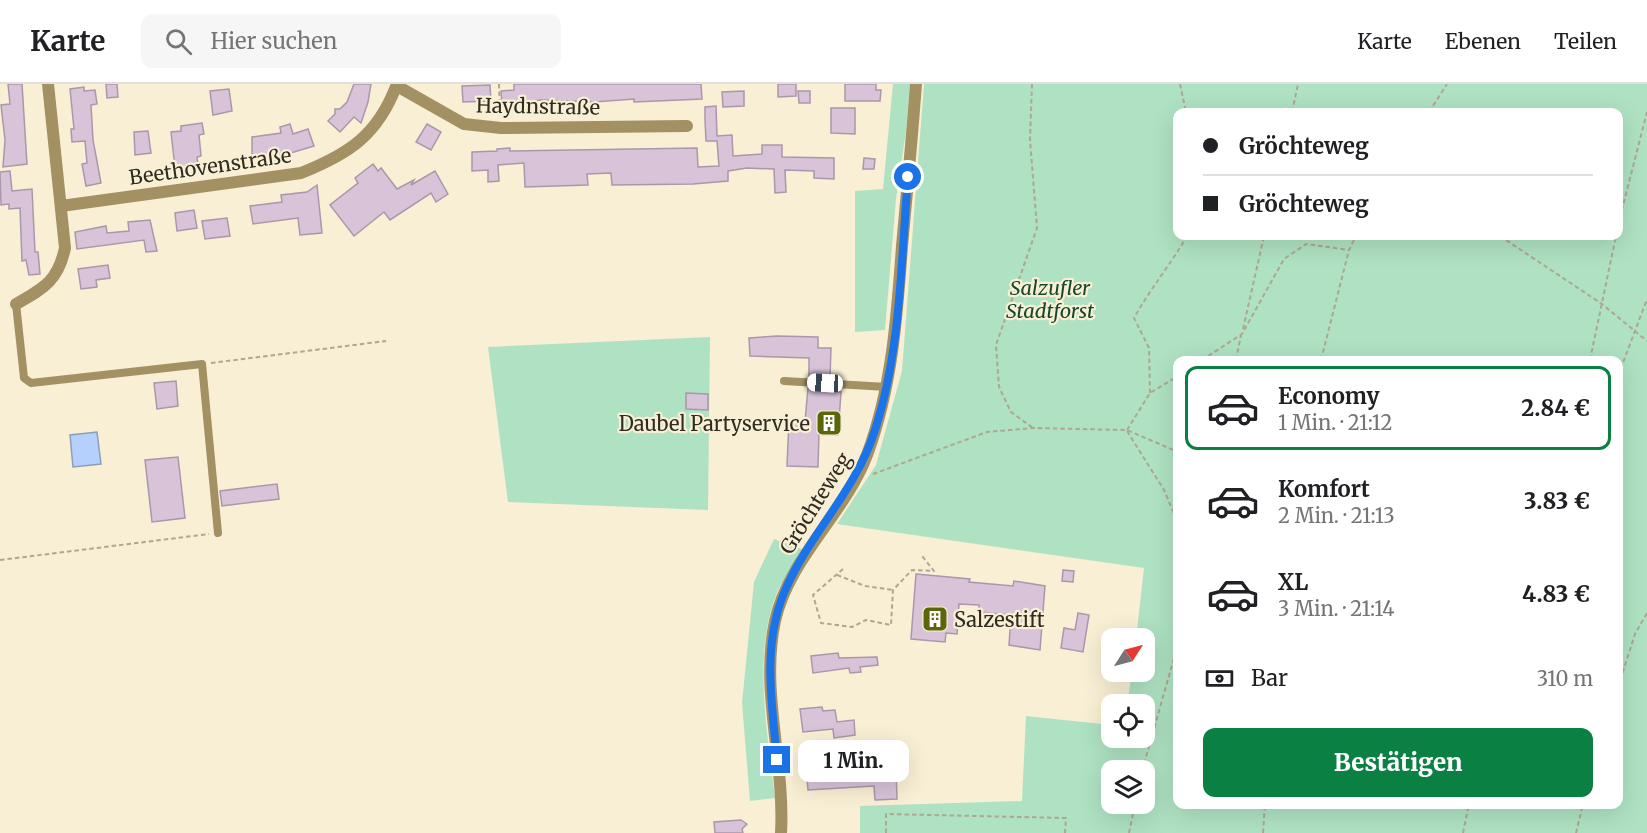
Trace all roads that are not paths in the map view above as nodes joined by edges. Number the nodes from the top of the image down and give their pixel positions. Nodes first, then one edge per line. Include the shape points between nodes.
1 (48, 84) edge
2 (916, 84) edge
3 (397, 85) edge
4 (687, 126) dead end
5 (61, 206) junction
6 (16, 304) joint
7 (784, 381) dead end
8 (886, 387) junction
9 (218, 533) road end
10 (781, 833) edge

1 - 5 street
2 - 8 street, Gröchteweg via 898,305
3 - 4 street, Haydnstraße via 464,124 501,128
3 - 5 street, Beethovenstraße via 374,128 356,146 335,160 301,173
5 - 6 street via 65,248 61,268 44,288
6 - 9 lane via 24,378 31,382 202,364
7 - 8 lane
8 - 10 street, Gröchteweg via 876,429 858,473 791,578 775,619 770,680

